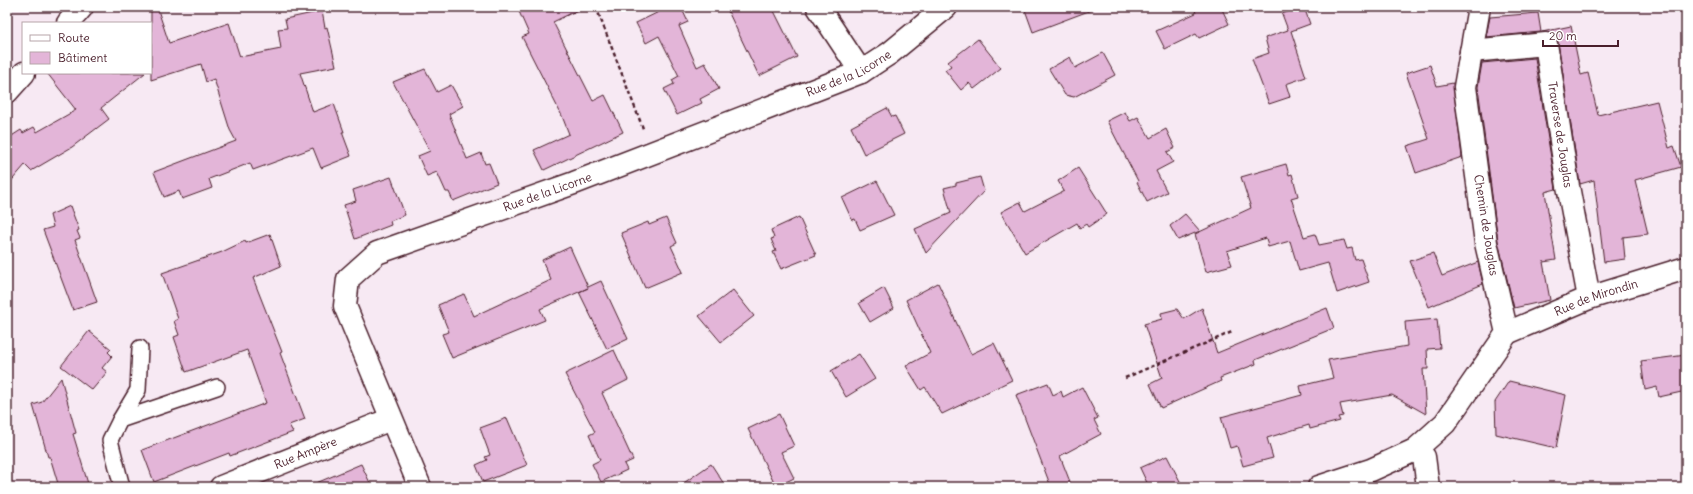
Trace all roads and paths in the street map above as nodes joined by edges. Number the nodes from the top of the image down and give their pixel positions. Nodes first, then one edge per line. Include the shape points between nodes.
1 (82, 7) edge
2 (596, 7) edge
3 (818, 7) edge
4 (946, 7) edge
5 (1479, 7) edge
6 (69, 22) edge
7 (1471, 51) junction
8 (861, 72) junction
9 (23, 74) edge
10 (7, 92) edge
11 (652, 152) junction
12 (1686, 268) edge
13 (1589, 298) junction
14 (1232, 332) dead end
15 (1507, 333) junction
16 (140, 348) dead end
17 (1125, 378) dead end
18 (217, 387) dead end
19 (390, 418) junction
20 (120, 420) junction
21 (1415, 450) junction
22 (122, 487) edge
23 (221, 487) edge
24 (420, 487) edge
25 (1319, 487) edge
26 (1428, 487) edge

1 - 6 street
2 - 11 path
3 - 8 street
4 - 8 street, Rue de la Licorne via 890,53
5 - 7 street, Chemin de Jouglas
7 - 13 street, Traverse de Jouglas via 1546,44 1568,186
7 - 15 street, Chemin de Jouglas via 1465,87 1486,243
8 - 11 street, Rue de la Licorne
9 - 10 street
11 - 19 street, Rue de la Licorne via 574,183 377,253 348,279 345,306
12 - 13 street, Rue de Mirondin
13 - 15 street, Rue de Mirondin
14 - 17 path
15 - 21 street via 1445,423
16 - 20 lane via 138,390
18 - 20 lane
19 - 23 street, Rue Ampère
19 - 24 street, Rue de la Licorne
20 - 22 lane via 110,440
21 - 25 street via 1371,470
21 - 26 street via 1424,458

